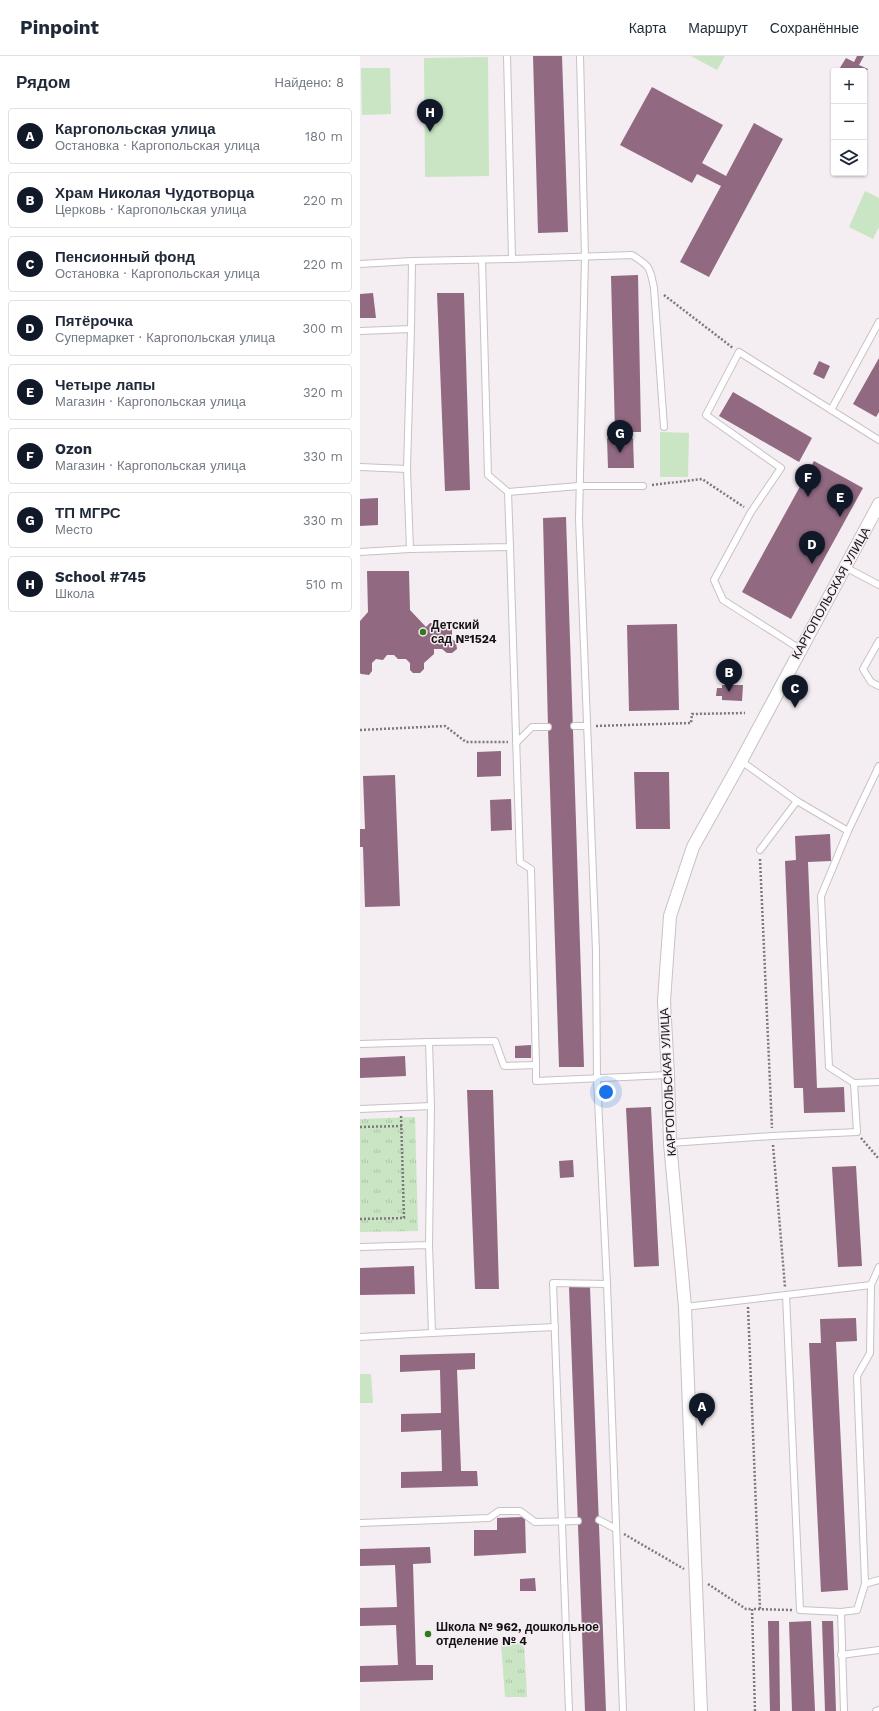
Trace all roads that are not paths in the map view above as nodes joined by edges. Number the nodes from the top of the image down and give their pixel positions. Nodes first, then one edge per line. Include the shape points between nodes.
1 (507, 56) edge
2 (580, 56) edge
3 (585, 258) junction
4 (512, 259) junction
5 (482, 260) junction
6 (412, 261) junction
7 (360, 264) edge
8 (879, 322) edge
9 (411, 329) junction
10 (360, 331) edge
11 (831, 410) junction
12 (664, 427) dead end
13 (879, 440) edge
14 (360, 467) edge
15 (407, 469) junction
16 (579, 486) junction
17 (643, 486) road end
18 (508, 492) junction
19 (879, 504) edge
20 (510, 547) junction
21 (410, 549) junction
22 (360, 552) edge
23 (845, 567) junction
24 (879, 585) edge
25 (879, 641) edge
26 (800, 649) junction
27 (879, 686) edge
28 (574, 726) dead end
29 (587, 726) junction
30 (548, 727) dead end
31 (516, 743) junction
32 (741, 761) junction
33 (879, 766) edge
34 (797, 801) junction
35 (848, 831) junction
36 (760, 850) road end
37 (429, 1042) junction
38 (360, 1044) edge
39 (536, 1065) junction
40 (668, 1075) junction
41 (597, 1079) junction
42 (879, 1082) edge
43 (854, 1083) junction
44 (431, 1106) junction
45 (360, 1108) edge
46 (670, 1143) junction
47 (429, 1245) junction
48 (360, 1247) edge
49 (879, 1267) edge
50 (607, 1284) junction
51 (871, 1284) junction
52 (786, 1295) junction
53 (684, 1306) junction
54 (555, 1327) junction
55 (432, 1333) junction
56 (360, 1337) edge
57 (599, 1520) dead end
58 (562, 1521) junction
59 (578, 1521) dead end
60 (360, 1522) edge
61 (616, 1529) junction
62 (879, 1580) edge
63 (865, 1584) junction
64 (841, 1612) junction
65 (879, 1650) edge
66 (841, 1655) junction
67 (569, 1711) edge
68 (623, 1711) edge
69 (701, 1711) edge
70 (844, 1711) edge

1 - 4 lane
2 - 3 lane
3 - 4 lane
3 - 12 lane via 632,255 646,263 651,271
3 - 16 lane
4 - 5 lane
5 - 6 lane
5 - 18 lane via 488,475
6 - 7 lane
6 - 9 lane
8 - 11 lane
9 - 10 lane
9 - 15 lane
11 - 13 lane
11 - 26 lane via 739,352 706,415 780,468 751,512 714,580 723,600
14 - 15 lane
15 - 21 lane
16 - 17 lane
16 - 18 lane
16 - 29 lane
18 - 20 lane
19 - 23 street, КАРГОПОЛЬСКАЯ УЛИЦА
20 - 21 lane
20 - 31 lane
21 - 22 lane
23 - 24 lane
23 - 26 street, КАРГОПОЛЬСКАЯ УЛИЦА
25 - 27 lane via 863,669 871,682
26 - 32 street, КАРГОПОЛЬСКАЯ УЛИЦА
28 - 29 lane
29 - 41 lane via 596,951
30 - 31 lane via 532,727
31 - 39 lane via 520,862 531,869
32 - 34 lane
32 - 40 street, КАРГОПОЛЬСКАЯ УЛИЦА via 693,847 670,916 664,1001
33 - 35 lane
34 - 35 lane
34 - 36 lane
35 - 43 lane via 821,896 829,1067
37 - 38 lane
37 - 39 lane via 495,1041 504,1066
37 - 44 lane
39 - 41 lane via 536,1081
40 - 41 lane
40 - 46 street, КАРГОПОЛЬСКАЯ УЛИЦА
41 - 50 lane
42 - 43 lane
43 - 46 lane via 857,1132
44 - 45 lane
44 - 47 lane
46 - 53 street, КАРГОПОЛЬСКАЯ УЛИЦА
47 - 48 lane
47 - 55 lane
49 - 51 lane
50 - 54 lane via 553,1284
50 - 61 lane
51 - 52 lane
51 - 63 lane via 870,1353 857,1376
52 - 53 lane
52 - 64 lane via 800,1610
53 - 69 street, КАРГОПОЛЬСКАЯ УЛИЦА
54 - 55 lane
54 - 58 lane
55 - 56 lane
57 - 61 lane
58 - 59 lane
58 - 60 lane via 535,1522 520,1511 499,1511 489,1518
58 - 67 lane
61 - 68 lane
62 - 63 lane
63 - 64 lane via 857,1610
64 - 66 lane
65 - 66 lane
66 - 70 lane

